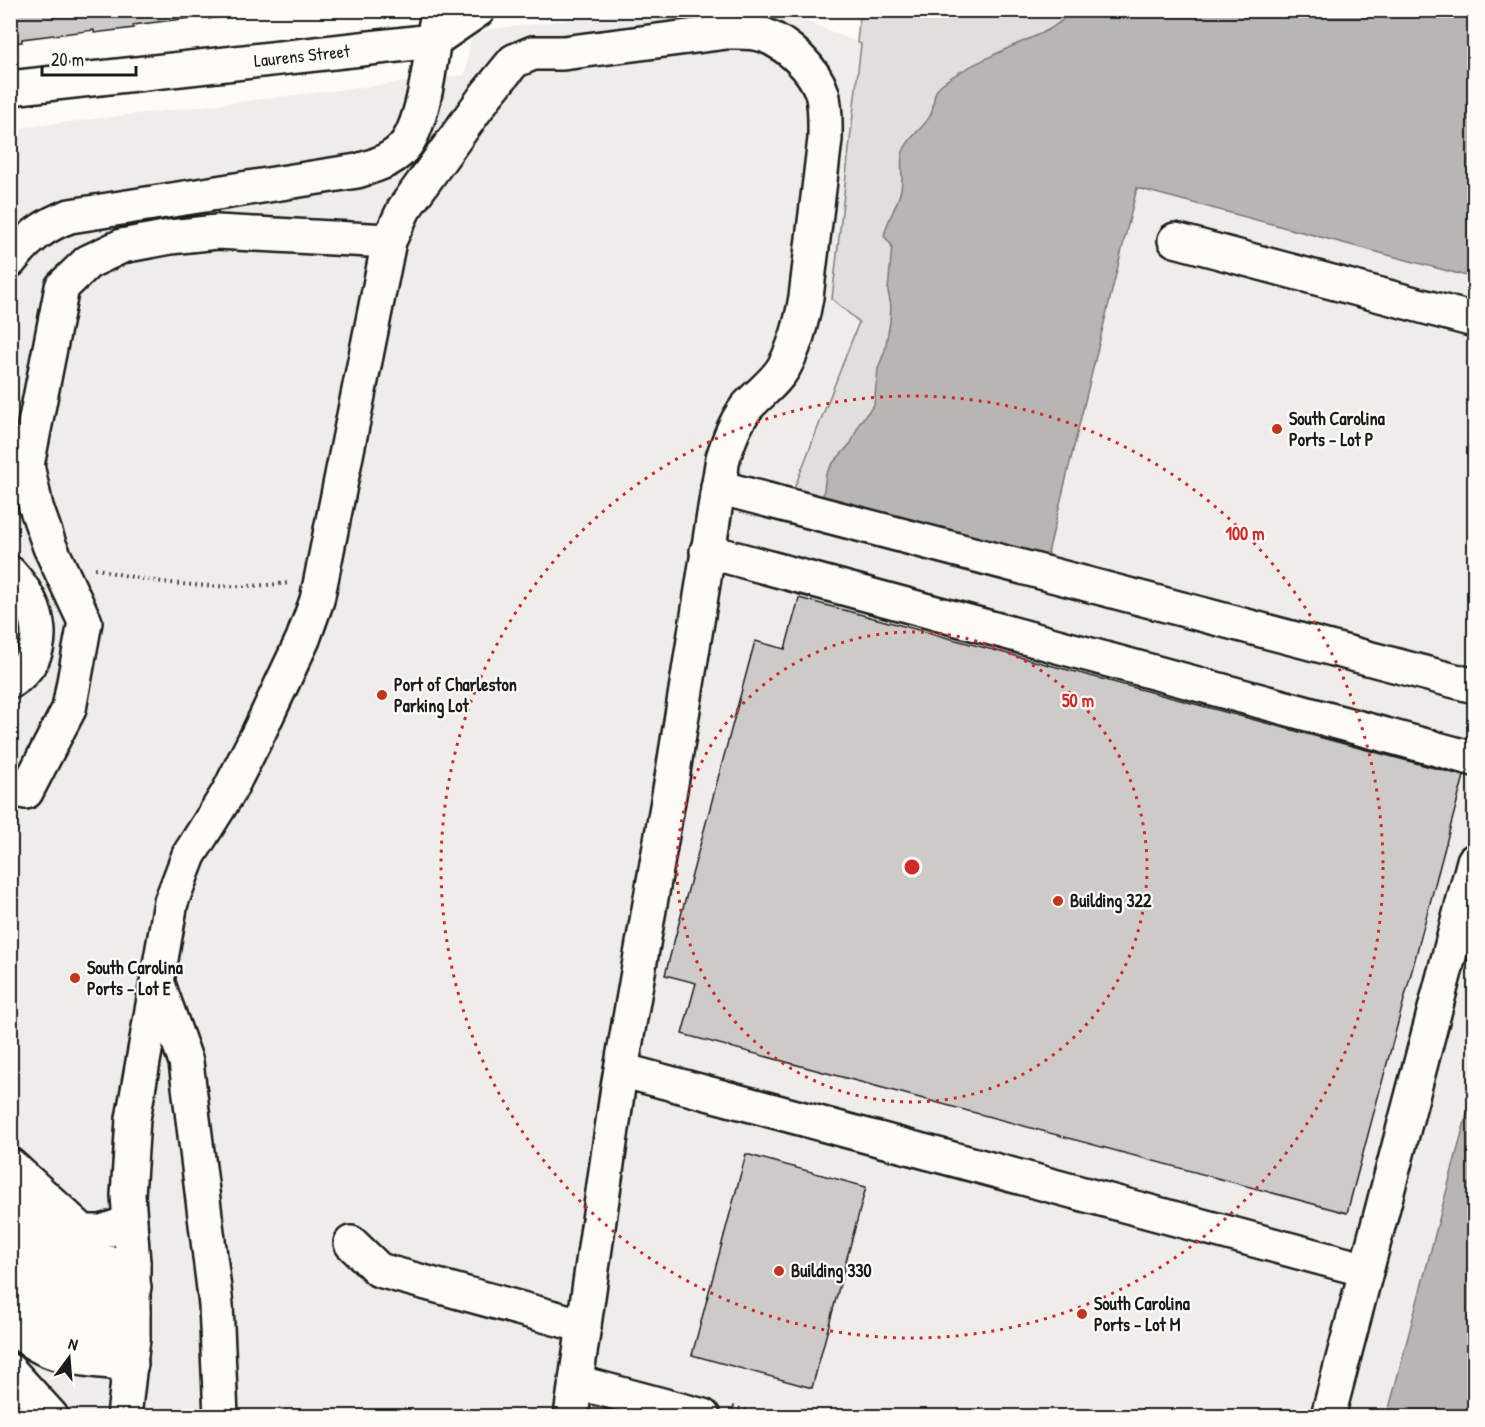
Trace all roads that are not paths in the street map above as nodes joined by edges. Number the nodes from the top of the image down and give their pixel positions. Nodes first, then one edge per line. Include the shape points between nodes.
1 (478, 10) edge
2 (436, 26) edge
3 (10, 88) edge
4 (1175, 240) dead end
5 (389, 241) junction
6 (10, 261) edge
7 (1474, 320) edge
8 (718, 487) junction
9 (707, 551) junction
10 (10, 573) edge
11 (10, 682) edge
12 (1474, 686) edge
13 (1474, 759) edge
14 (10, 788) edge
15 (1474, 861) edge
16 (157, 981) junction
17 (621, 1070) junction
18 (10, 1165) edge
19 (10, 1191) edge
20 (130, 1222) junction
21 (10, 1229) edge
22 (351, 1243) dead end
23 (10, 1258) edge
24 (1366, 1270) junction
25 (10, 1294) edge
26 (133, 1313) junction
27 (10, 1322) edge
28 (584, 1326) junction
29 (10, 1371) edge
30 (576, 1382) junction
31 (51, 1416) edge
32 (124, 1416) edge
33 (221, 1416) edge
34 (571, 1416) edge
35 (703, 1416) edge
36 (1328, 1416) edge

1 - 2 street, Laurens Street
2 - 3 street, Laurens Street
2 - 6 street via 414,131 402,149 379,165 70,216 34,234
4 - 7 street
5 - 8 street via 404,209 514,61 533,54 727,32 763,35 778,42 810,73 822,92 825,113 803,316 783,369 746,408 732,432
5 - 14 street via 217,232 170,237 122,246 88,262 62,287 27,465 50,547 85,622 69,709 26,792
5 - 16 street via 318,600 259,732 228,793 189,855 171,902
8 - 9 street
8 - 12 street
9 - 13 street
9 - 17 street
10 - 11 street via 30,597 39,632 30,662
15 - 24 street
16 - 20 street via 133,1119
16 - 33 street via 186,1062 216,1305
17 - 24 street
17 - 28 street
18 - 20 street via 82,1232 102,1232
19 - 26 street via 79,1257 105,1264
20 - 26 street
21 - 26 street via 48,1265 74,1283 88,1286
22 - 28 street via 379,1270
23 - 26 street via 58,1301 94,1313
24 - 36 street
25 - 26 street via 26,1312 50,1327 92,1336
26 - 27 street via 71,1357 24,1337
26 - 32 street
28 - 30 street
29 - 31 street
30 - 34 street
30 - 35 street

